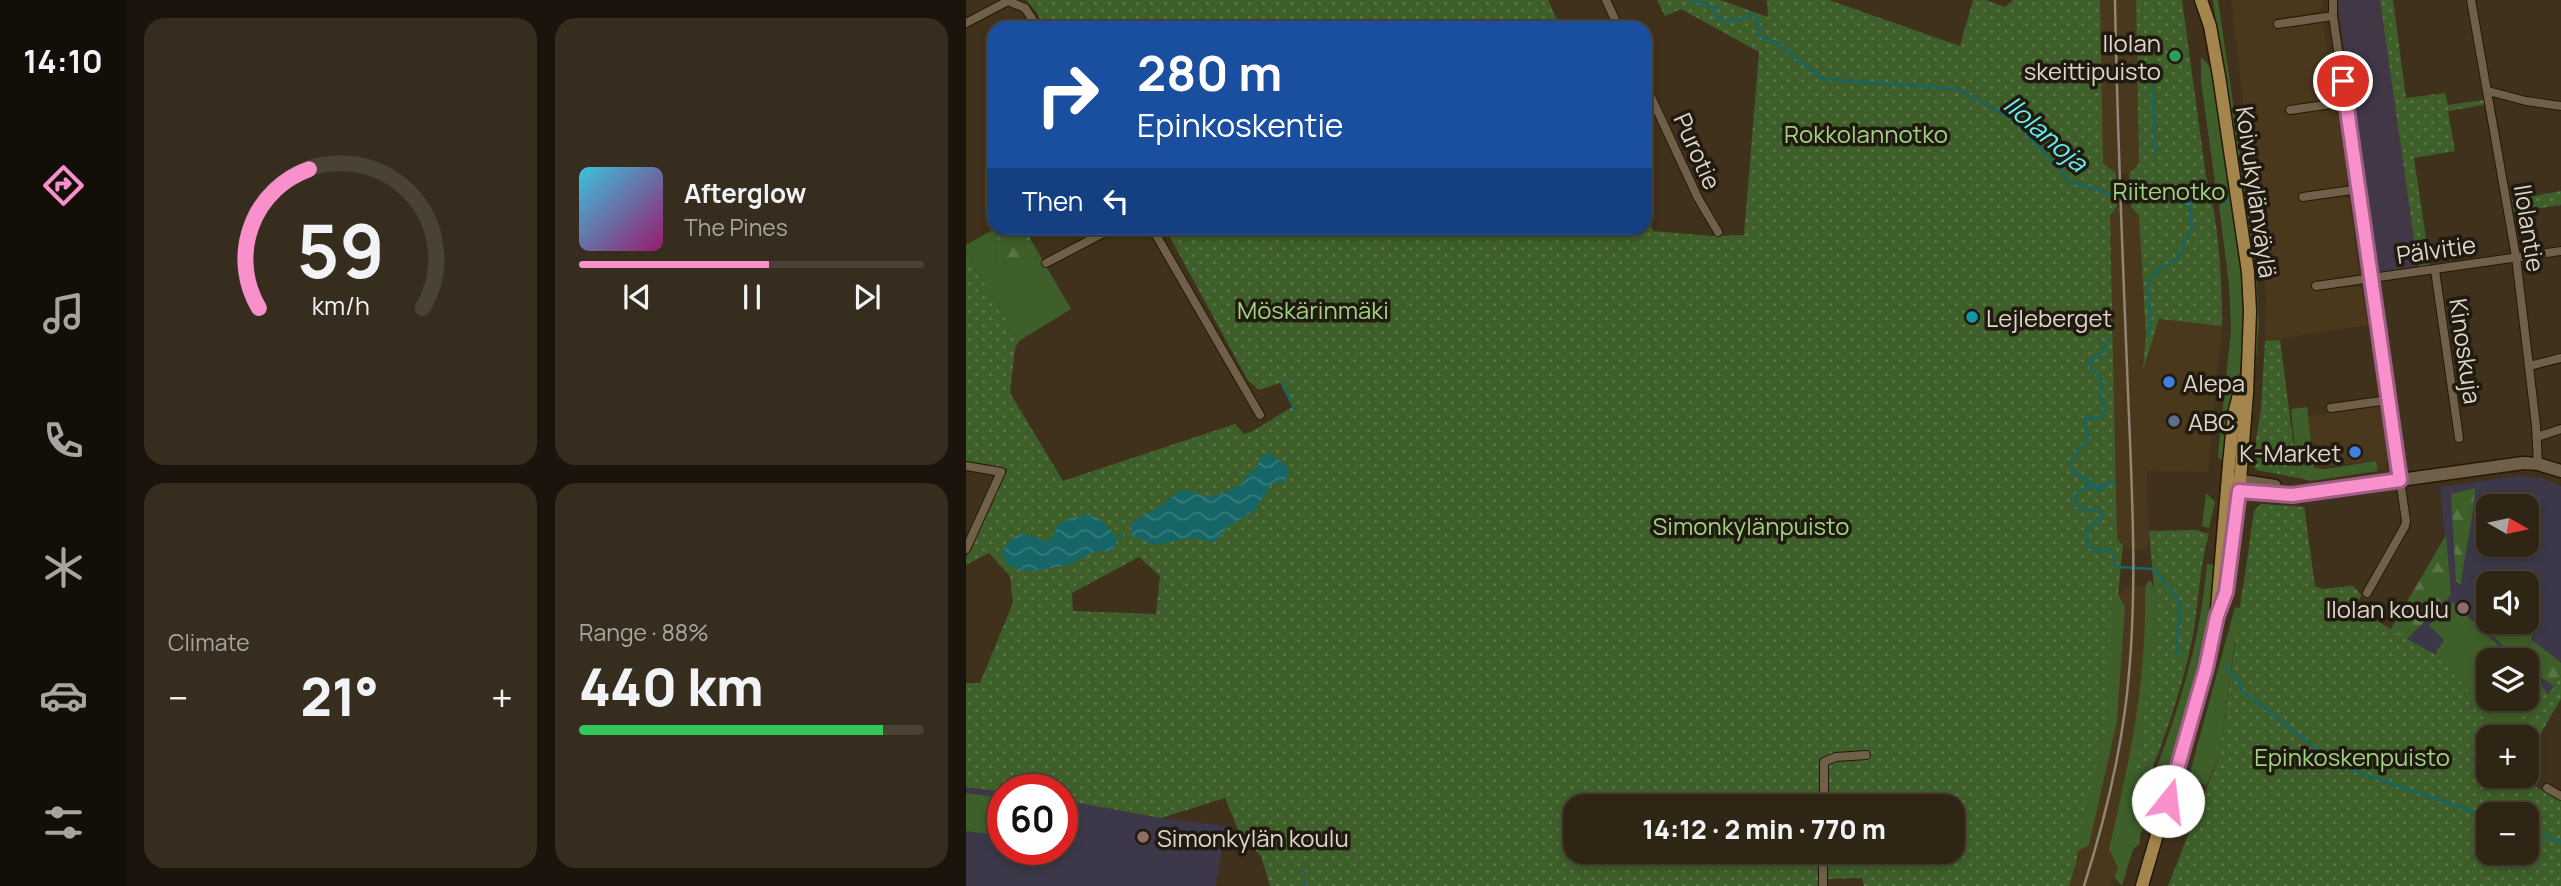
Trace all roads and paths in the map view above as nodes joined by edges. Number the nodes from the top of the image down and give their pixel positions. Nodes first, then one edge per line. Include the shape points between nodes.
1 (1605, 0) edge
2 (2201, 0) edge
3 (2210, 0) edge
4 (2333, 0) edge
5 (2471, 0) edge
6 (2333, 16) junction
7 (1033, 21) edge
8 (1616, 21) edge
9 (966, 23) edge
10 (2278, 24) dead end
11 (2210, 26) junction
12 (2488, 90) junction
13 (1652, 99) edge
14 (2346, 102) junction
15 (2561, 106) edge
16 (2290, 110) dead end
17 (2359, 189) junction
18 (2303, 197) dead end
19 (1718, 232) dead end
20 (1100, 235) edge
21 (1156, 235) edge
22 (2561, 251) edge
23 (2516, 257) junction
24 (1046, 263) dead end
25 (2435, 270) junction
26 (2372, 278) junction
27 (2316, 286) dead end
28 (2561, 359) edge
29 (2529, 366) junction
30 (2388, 400) junction
31 (2331, 408) dead end
32 (1260, 415) dead end
33 (2561, 429) edge
34 (2537, 437) junction
35 (2459, 438) dead end
36 (2538, 464) junction
37 (966, 466) edge
38 (2561, 471) edge
39 (2400, 480) junction
40 (2233, 485) junction
41 (966, 549) edge
42 (2367, 593) dead end
43 (1867, 755) dead end
44 (2547, 788) dead end
45 (1824, 794) edge
46 (2561, 796) edge
47 (1823, 864) edge
48 (1823, 886) edge
49 (2142, 886) edge

1 - 8 street
2 - 11 main road, Koivukylänväylä
3 - 11 main road, Koivukylänväylä
4 - 6 street
5 - 12 street, Ilolantie
6 - 10 street
6 - 14 street
7 - 9 street via 1025,8 1008,1
11 - 40 main road, Koivukylänväylä via 2250,311 2247,364 2234,414
12 - 15 street
12 - 23 street, Ilolantie
13 - 19 street, Purotie
14 - 16 street
14 - 17 street
17 - 18 street
17 - 26 street
20 - 24 street
21 - 32 street
22 - 23 street, Pälvitie
23 - 25 street, Pälvitie
23 - 29 street, Ilolantie
25 - 26 street, Pälvitie
25 - 35 street, Kinoskuja
26 - 27 street, Pälvitie
26 - 30 street
28 - 29 street
29 - 34 street, Ilolantie
30 - 31 street
30 - 39 street
33 - 34 street
34 - 36 street, Ilolantie
36 - 38 street
36 - 39 street
37 - 41 street via 1001,472
39 - 40 street via 2301,493
39 - 42 street via 2405,526
40 - 49 main road, Koivukylänväylä via 2217,616
43 - 45 street via 1824,762
44 - 46 street
47 - 48 street

